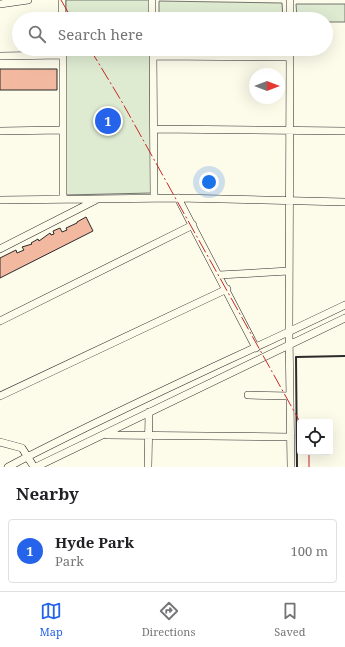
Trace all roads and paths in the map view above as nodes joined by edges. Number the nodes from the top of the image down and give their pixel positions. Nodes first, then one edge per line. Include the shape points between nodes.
1 (28, 0) edge
2 (62, 0) edge
3 (152, 0) edge
4 (290, 0) edge
5 (0, 4) edge
6 (62, 12) edge
7 (152, 12) edge
8 (290, 12) edge
9 (12, 55) edge
10 (0, 56) edge
11 (63, 56) edge
12 (153, 56) edge
13 (256, 56) edge
14 (290, 57) joint
15 (154, 129) junction
16 (63, 130) junction
17 (0, 131) edge
18 (291, 131) junction
19 (345, 131) edge
20 (154, 198) junction
21 (178, 198) junction
22 (62, 199) junction
23 (97, 199) junction
24 (0, 200) edge
25 (290, 201) junction
26 (345, 202) edge
27 (193, 225) junction
28 (0, 249) edge
29 (289, 271) junction
30 (220, 275) junction
31 (227, 290) junction
32 (345, 305) edge
33 (345, 318) edge
34 (0, 321) edge
35 (289, 332) junction
36 (289, 345) junction
37 (256, 348) junction
38 (248, 395) dead end
39 (0, 396) edge
40 (290, 396) junction
41 (149, 412) junction
42 (104, 435) junction
43 (148, 436) junction
44 (291, 437) junction
45 (0, 442) edge
46 (28, 456) junction
47 (8, 467) edge
48 (35, 467) edge
49 (148, 467) edge
50 (291, 467) edge

1 - 5 street
2 - 6 street
3 - 7 street
4 - 8 street
9 - 10 street
11 - 16 street
12 - 15 street
13 - 14 street
14 - 18 street
15 - 18 street
15 - 20 street
16 - 17 street
16 - 22 street
18 - 19 street
18 - 25 street
20 - 21 street
20 - 23 street
21 - 25 street
21 - 27 street
22 - 23 street
22 - 24 street
23 - 28 street
25 - 26 street
25 - 29 street
27 - 30 street
27 - 34 street
29 - 30 street
29 - 35 street
30 - 31 street
31 - 37 street
31 - 39 street
32 - 35 street
33 - 36 street
35 - 36 street
35 - 37 street
36 - 40 street
36 - 41 street
37 - 46 street
38 - 40 street
40 - 44 street
41 - 42 street
41 - 43 street
42 - 43 street
42 - 48 street
43 - 44 street
43 - 49 street
44 - 50 street
45 - 46 street via 22,448
46 - 47 street
46 - 48 street

